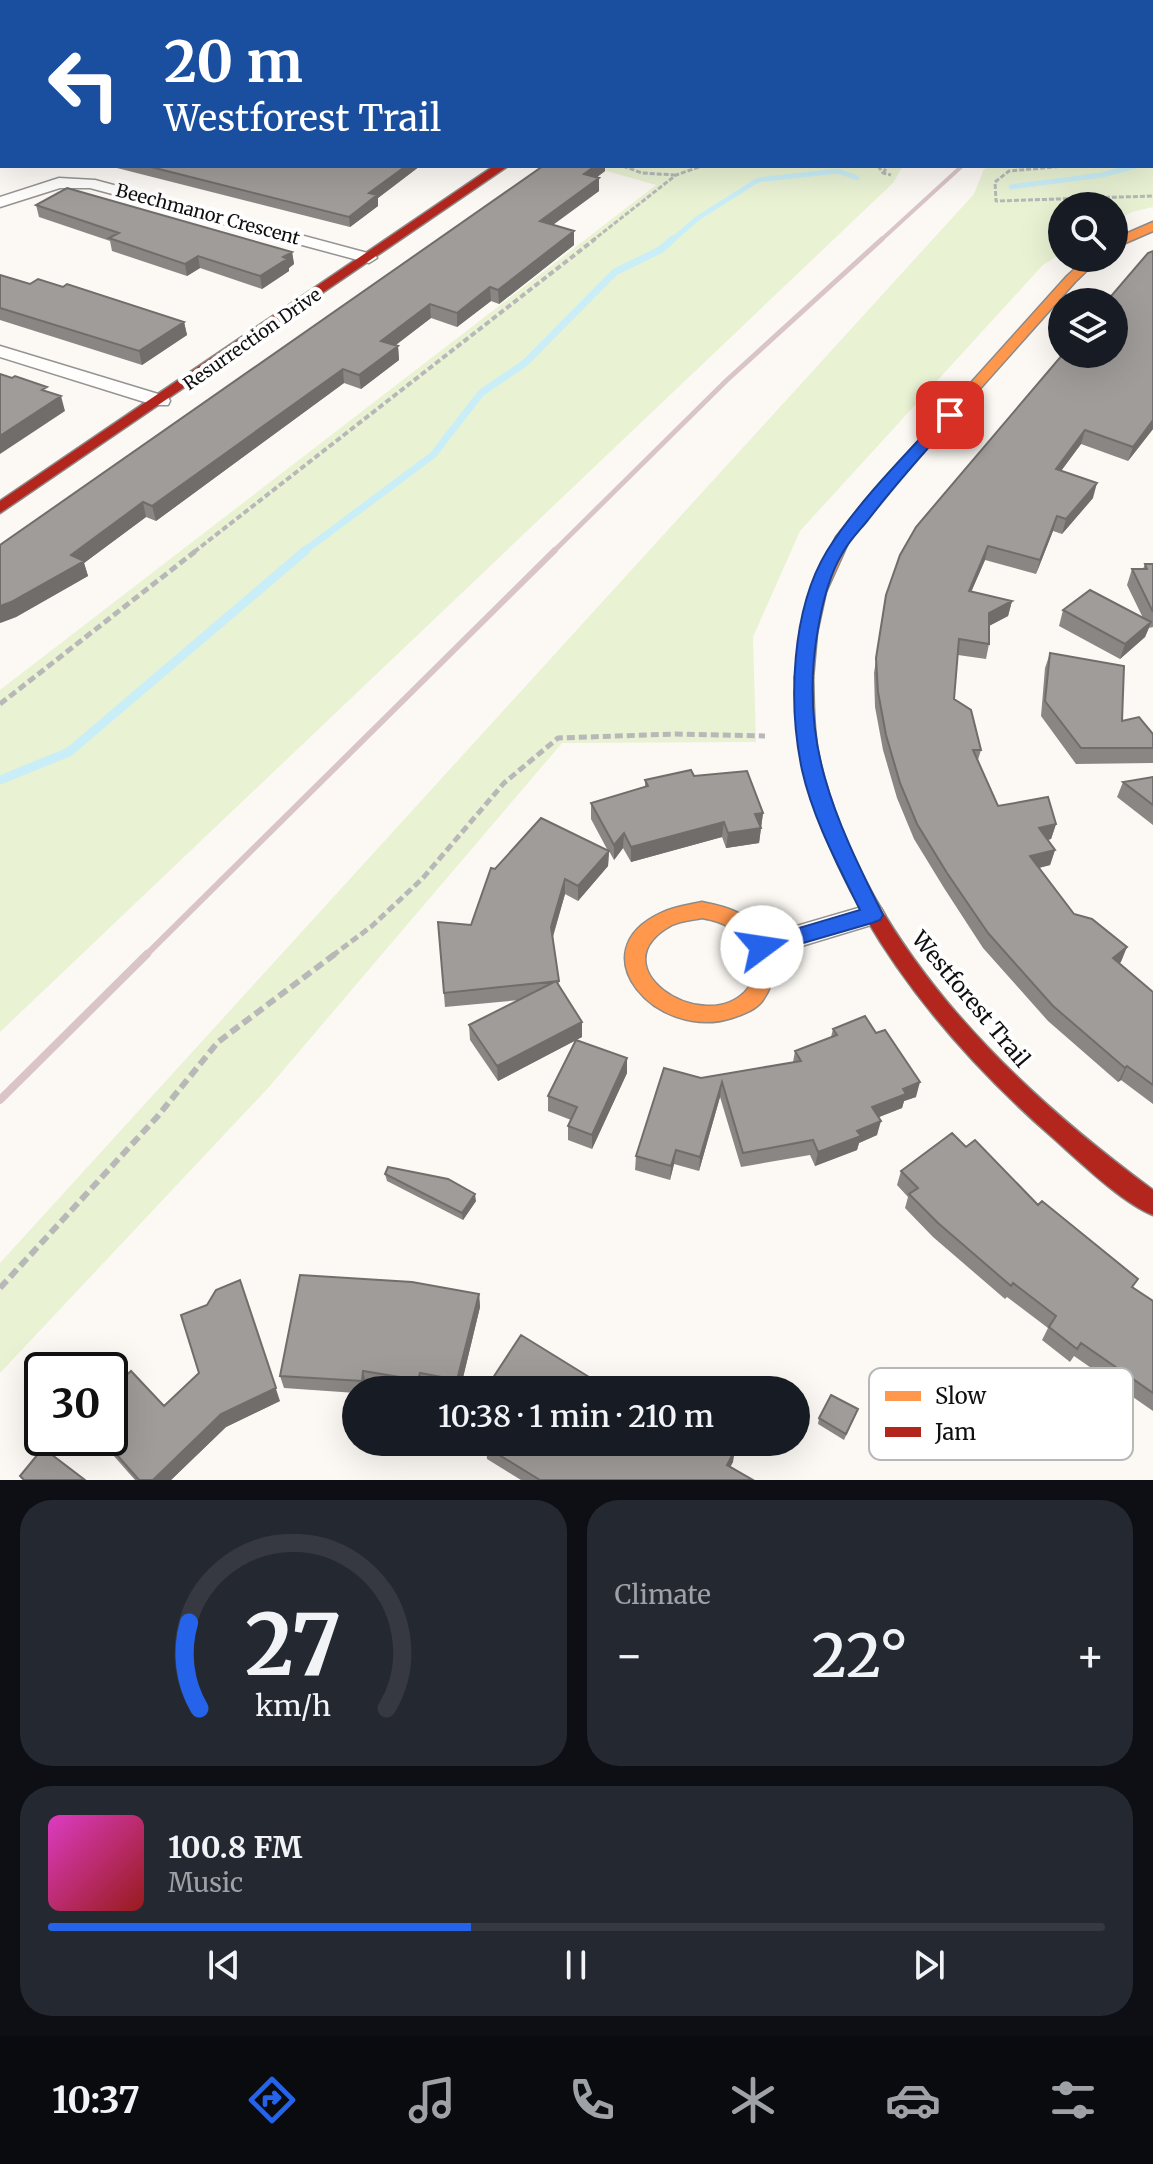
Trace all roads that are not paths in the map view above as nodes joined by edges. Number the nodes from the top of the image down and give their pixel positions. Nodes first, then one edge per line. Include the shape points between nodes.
1 (499, 168) edge
2 (0, 202) edge
3 (1153, 226) edge
4 (1128, 238) edge
5 (369, 258) junction
6 (1079, 272) edge
7 (0, 351) edge
8 (161, 401) junction
9 (0, 508) edge
10 (872, 915) junction
11 (762, 947) junction
12 (1153, 1204) edge

1 - 5 street, Resurrection Drive
2 - 5 street, Beechmanor Crescent via 59,183 90,183
3 - 4 street
5 - 8 street, Resurrection Drive
6 - 10 street, Westforest Trail via 889,483 834,553 814,607 803,663 811,771 832,832
7 - 8 street
8 - 9 street, Resurrection Drive
10 - 11 street
10 - 12 street, Westforest Trail via 984,1058 1056,1127
11 - 11 street via 735,920 702,910 676,912 645,930 634,955 638,980 656,1001 686,1015 723,1013 747,1002 762,983

